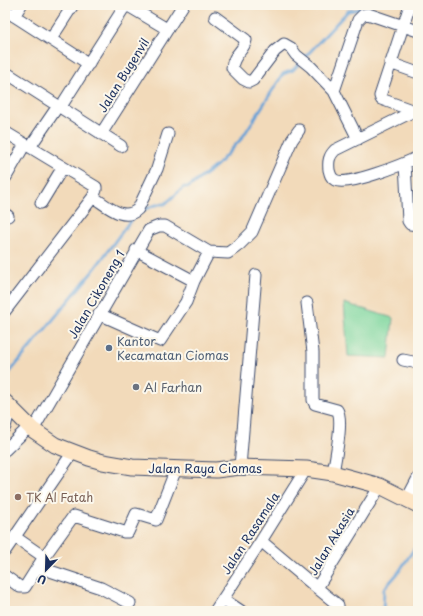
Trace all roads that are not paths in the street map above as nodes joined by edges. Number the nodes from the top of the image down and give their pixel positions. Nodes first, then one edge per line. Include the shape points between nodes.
1 (21, 5) edge
2 (73, 5) edge
3 (183, 5) edge
4 (410, 5) edge
5 (131, 6) edge
6 (10, 13) edge
7 (215, 17) dead end
8 (403, 25) junction
9 (167, 29) junction
10 (418, 31) edge
11 (51, 39) junction
12 (390, 63) junction
13 (89, 64) junction
14 (5, 72) edge
15 (418, 73) edge
16 (5, 80) edge
17 (17, 80) junction
18 (334, 91) junction
19 (59, 107) junction
20 (416, 112) edge
21 (299, 130) dead end
22 (5, 132) edge
23 (101, 134) junction
24 (168, 134) dead end
25 (358, 139) junction
26 (28, 146) junction
27 (121, 146) dead end
28 (418, 157) edge
29 (405, 163) junction
30 (63, 167) junction
31 (6, 177) edge
32 (93, 197) junction
33 (41, 203) dead end
34 (418, 225) edge
35 (136, 250) junction
36 (209, 252) junction
37 (256, 275) dead end
38 (194, 281) junction
39 (307, 303) dead end
40 (5, 311) edge
41 (99, 314) junction
42 (402, 360) dead end
43 (418, 363) edge
44 (7, 405) edge
45 (5, 426) edge
46 (31, 428) junction
47 (5, 450) edge
48 (73, 452) junction
49 (240, 467) junction
50 (176, 469) junction
51 (306, 469) junction
52 (333, 473) junction
53 (418, 478) edge
54 (380, 486) junction
55 (413, 502) edge
56 (15, 537) junction
57 (262, 541) junction
58 (5, 551) edge
59 (44, 557) junction
60 (38, 567) junction
61 (5, 576) edge
62 (317, 588) junction
63 (223, 599) junction
64 (130, 603) dead end
65 (215, 611) edge
66 (241, 611) edge
67 (338, 611) edge

1 - 6 street
2 - 11 street
3 - 9 street, Jalan Bugenvil
4 - 8 street
5 - 9 street
5 - 13 street via 123,10
6 - 11 street
7 - 18 street via 246,40 233,61 232,68 243,79 249,82 253,80 275,51 284,44
8 - 10 street
8 - 12 street
8 - 18 street via 368,14 363,15 358,20
9 - 23 street, Jalan Bugenvil
11 - 13 street
12 - 15 street
12 - 20 street via 381,99
13 - 19 street
14 - 17 street
16 - 17 street
17 - 19 street
18 - 25 street
19 - 23 street
19 - 26 street
20 - 25 street
21 - 36 street via 292,140 252,232 228,253
22 - 26 street
23 - 27 street
24 - 32 street via 157,169 134,213 122,215
25 - 29 street via 331,154 328,162 330,174 335,180 354,180
26 - 30 street
26 - 31 street
28 - 29 street
29 - 34 street via 408,221 410,224
30 - 32 street via 96,187
30 - 33 street
32 - 40 street
35 - 36 street, Jalan Cikoneng 1 via 149,230 165,226
35 - 38 street
35 - 41 street, Jalan Cikoneng 1
36 - 38 street
37 - 49 street
38 - 41 street via 186,302 160,341
39 - 52 street via 313,352 314,404 337,410 340,414
41 - 46 street, Jalan Cikoneng 1
42 - 43 street
44 - 45 street
44 - 46 main road, Jalan Raya Ciomas
46 - 47 street, Jalan Cikoneng 1
46 - 48 main road, Jalan Raya Ciomas via 55,445
48 - 50 main road, Jalan Raya Ciomas via 103,462 132,467
48 - 56 street
49 - 50 main road, Jalan Raya Ciomas via 216,470
49 - 51 main road, Jalan Raya Ciomas
50 - 59 street via 156,520 136,514 128,532 124,532 74,516
51 - 52 main road, Jalan Raya Ciomas
51 - 57 street, Jalan Rasamala
52 - 54 main road, Jalan Raya Ciomas
53 - 55 street
54 - 55 main road, Jalan Raya Ciomas
54 - 62 street, Jalan Akasia
56 - 58 street
56 - 59 street
57 - 62 street, Jalan Akasia
57 - 63 street, Jalan Rasamala
59 - 60 street
60 - 61 street via 25,587
60 - 64 street via 101,588
62 - 67 street via 338,605
63 - 65 street, Jalan Rasamala
63 - 66 street

